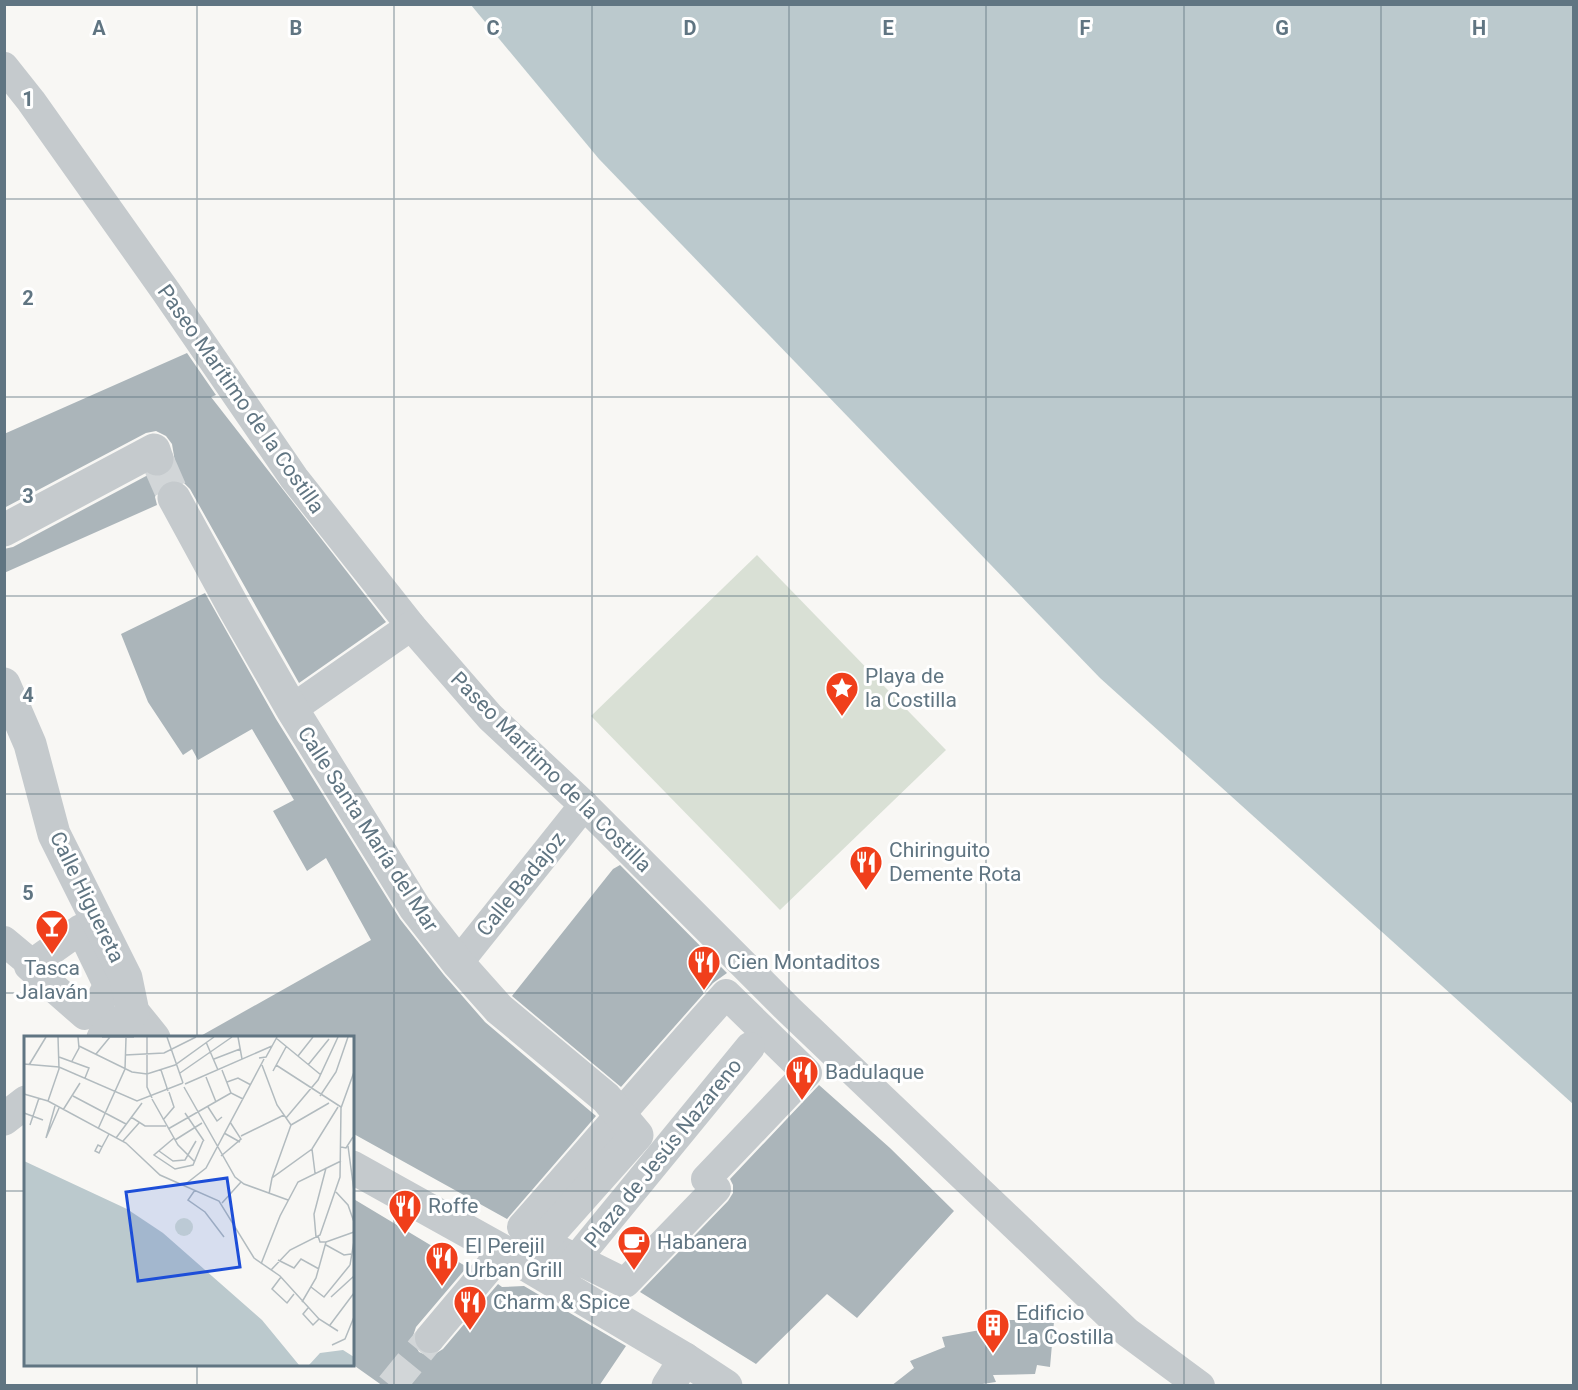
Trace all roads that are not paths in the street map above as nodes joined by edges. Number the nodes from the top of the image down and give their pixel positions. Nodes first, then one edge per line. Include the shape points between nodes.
1 (4, 67) edge
2 (160, 451) dead end
3 (174, 498) tunnel mouth
4 (4, 530) edge
5 (411, 626) junction
6 (4, 684) edge
7 (292, 709) junction
8 (584, 805) junction
9 (4, 942) edge
10 (31, 963) junction
11 (458, 963) junction
12 (134, 1012) junction
13 (99, 1029) edge
14 (152, 1036) edge
15 (750, 1047) dead end
16 (24, 1104) edge
17 (620, 1114) junction
18 (4, 1119) edge
19 (354, 1168) edge
20 (523, 1252) junction
21 (567, 1271) junction
22 (430, 1338) tunnel mouth
23 (677, 1372) edge
24 (726, 1386) edge
25 (1200, 1386) edge

1 - 5 street, Paseo Marítimo de la Costilla via 294,478
2 - 4 street
3 - 7 street, Calle Santa María del Mar
5 - 7 street
5 - 8 street, Paseo Marítimo de la Costilla via 490,717
6 - 12 street, Calle Higuereta via 30,744 54,834 126,978
7 - 11 street, Calle Santa María del Mar via 415,908
8 - 11 street, Calle Badajoz
8 - 25 street, Paseo Marítimo de la Costilla via 789,1011 1127,1332
9 - 10 street
10 - 13 street
10 - 13 street via 81,929 108,986 99,1004
11 - 17 street, Calle Santa María del Mar via 500,1009
12 - 13 street
12 - 14 street, Calle Higuereta
15 - 21 street, Plaza de Jesús Nazareno
16 - 18 street
17 - 20 street, Plaza de Jesús Nazareno via 637,1135
17 - 21 street, Plaza de Jesús Nazareno via 726,994 807,1073 706,1179 716,1189 625,1283
19 - 20 street
20 - 21 street
20 - 22 street
21 - 23 street
23 - 24 street

